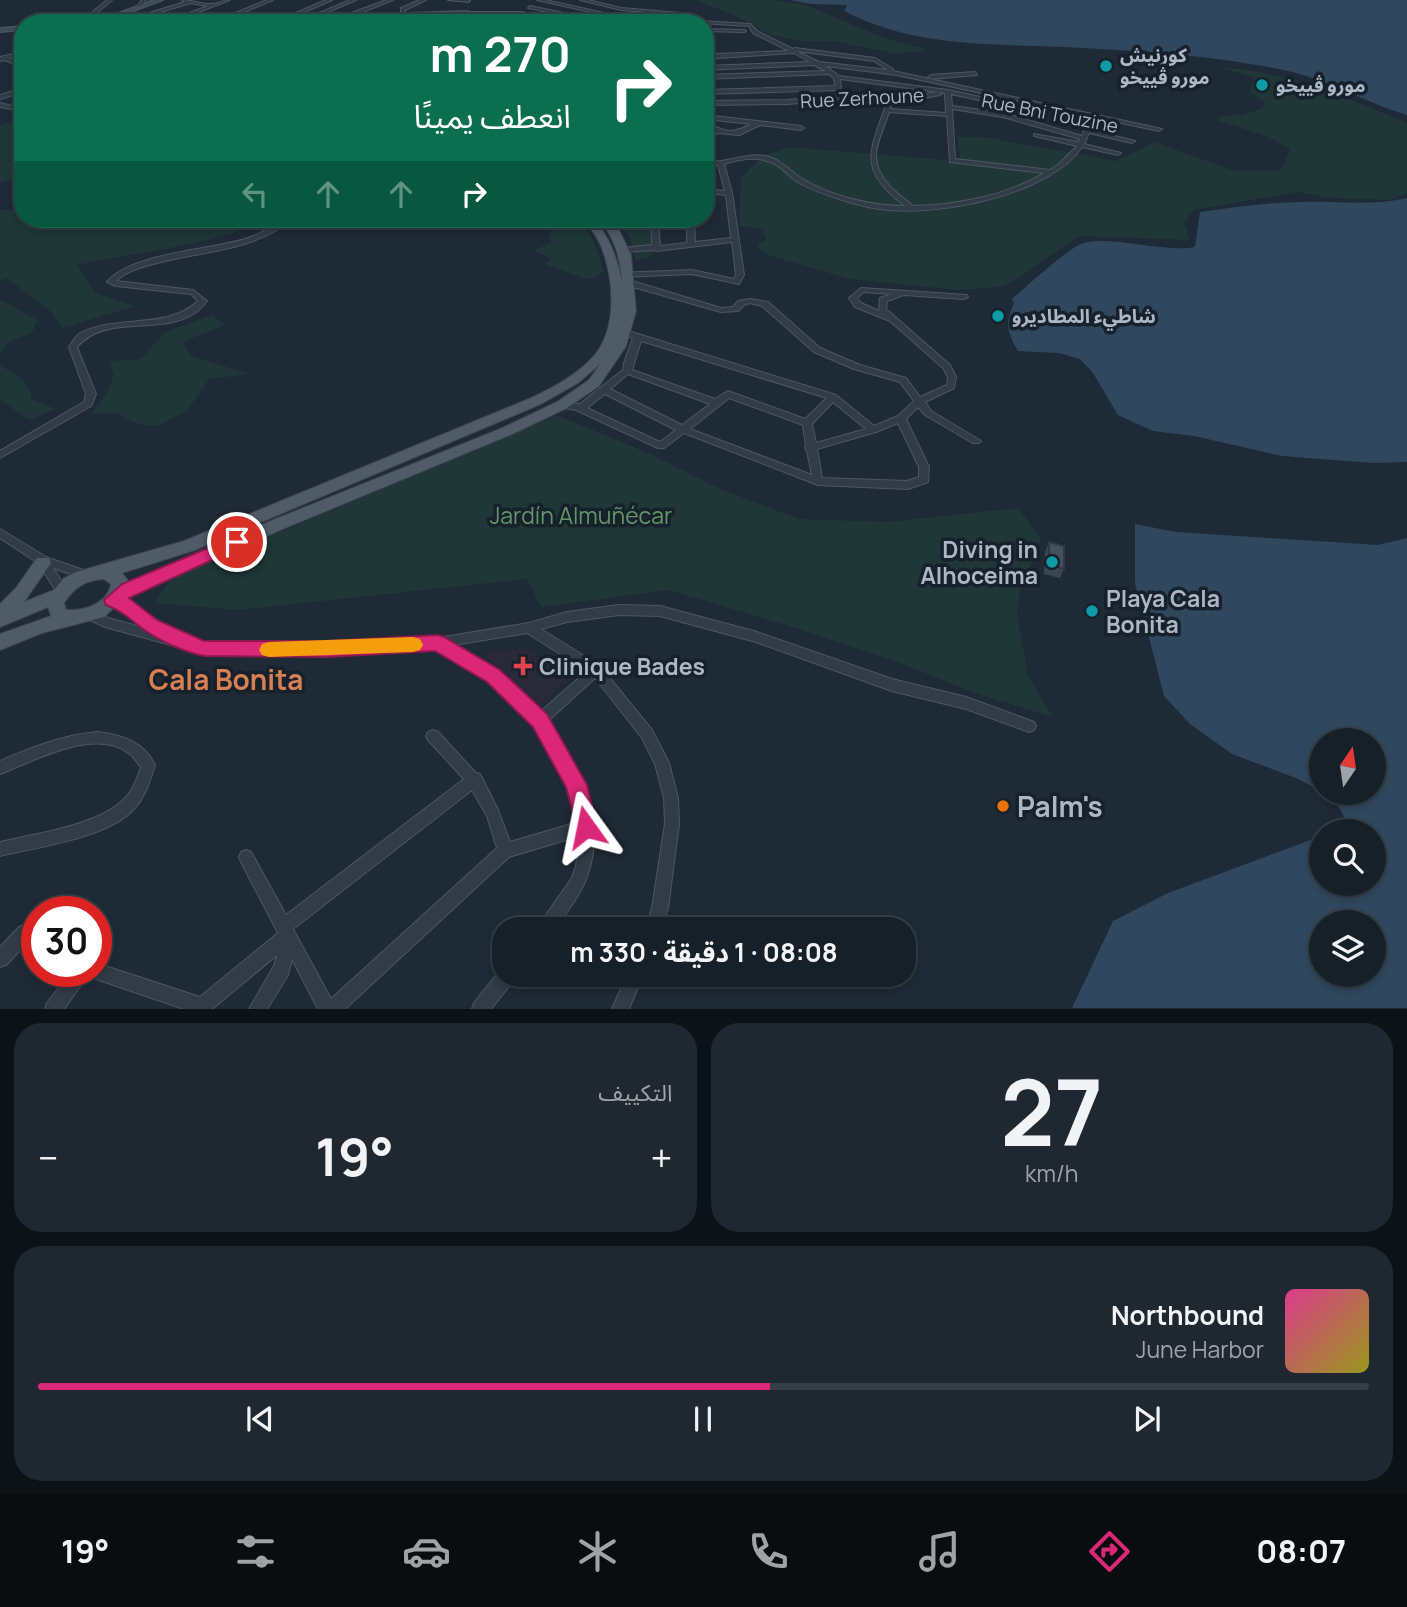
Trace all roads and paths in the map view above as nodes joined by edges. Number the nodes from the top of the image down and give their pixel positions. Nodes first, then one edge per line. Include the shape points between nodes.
1 (110, 0) edge
2 (144, 0) edge
3 (160, 0) edge
4 (190, 0) edge
5 (228, 0) edge
6 (271, 0) edge
7 (330, 0) edge
8 (354, 0) edge
9 (391, 0) edge
10 (424, 0) edge
11 (450, 0) edge
12 (539, 0) edge
13 (582, 0) edge
14 (469, 1) edge
15 (211, 5) junction
16 (530, 6) junction
17 (138, 7) junction
18 (621, 9) junction
19 (241, 11) junction
20 (649, 11) junction
21 (522, 13) junction
22 (94, 14) edge
23 (117, 14) edge
24 (148, 14) dead end
25 (188, 14) edge
26 (233, 14) edge
27 (297, 14) edge
28 (319, 14) edge
29 (361, 14) edge
30 (403, 14) edge
31 (469, 14) joint
32 (526, 14) edge
33 (562, 14) edge
34 (604, 14) edge
35 (619, 14) edge
36 (647, 14) edge
37 (680, 14) edge
38 (714, 23) edge
39 (714, 30) edge
40 (755, 32) junction
41 (786, 48) junction
42 (794, 52) junction
43 (714, 57) edge
44 (814, 63) junction
45 (735, 66) junction
46 (714, 67) edge
47 (831, 72) junction
48 (897, 73) junction
49 (975, 74) dead end
50 (749, 75) junction
51 (714, 77) edge
52 (921, 78) junction
53 (837, 82) junction
54 (941, 83) junction
55 (763, 85) junction
56 (773, 91) junction
57 (936, 91) junction
58 (714, 92) edge
59 (948, 92) junction
60 (891, 97) junction
61 (776, 102) junction
62 (714, 103) edge
63 (887, 110) junction
64 (949, 111) junction
65 (714, 118) edge
66 (728, 120) junction
67 (1090, 121) junction
68 (759, 123) junction
69 (801, 128) dead end
70 (1159, 128) dead end
71 (715, 131) joint
72 (1153, 134) dead end
73 (1036, 135) dead end
74 (1083, 138) junction
75 (1132, 141) dead end
76 (1118, 153) dead end
77 (714, 163) edge
78 (721, 163) junction
79 (1050, 172) junction
80 (714, 192) edge
81 (729, 193) junction
82 (910, 207) junction
83 (271, 228) edge
84 (598, 228) edge
85 (612, 228) edge
86 (655, 228) edge
87 (690, 228) edge
88 (734, 240) junction
89 (691, 244) junction
90 (656, 247) junction
91 (623, 250) junction
92 (624, 278) junction
93 (902, 293) junction
94 (964, 297) dead end
95 (893, 320) junction
96 (632, 335) junction
97 (627, 371) junction
98 (605, 390) junction
99 (833, 397) junction
100 (919, 401) junction
101 (714, 402) junction
102 (562, 405) junction
103 (581, 408) junction
104 (901, 418) junction
105 (807, 423) junction
106 (873, 429) junction
107 (684, 430) junction
108 (976, 440) dead end
109 (810, 448) junction
110 (0, 456) edge
111 (818, 481) junction
112 (0, 533) edge
113 (42, 561) junction
114 (104, 572) junction
115 (85, 575) junction
116 (60, 593) junction
117 (115, 598) junction
118 (83, 616) junction
119 (0, 617) edge
120 (529, 628) junction
121 (0, 642) edge
122 (438, 643) junction
123 (193, 646) junction
124 (596, 670) junction
125 (540, 720) junction
126 (1028, 726) dead end
127 (433, 736) dead end
128 (0, 768) edge
129 (475, 779) junction
130 (586, 827) junction
131 (0, 849) edge
132 (505, 851) junction
133 (246, 857) dead end
134 (553, 917) edge
135 (657, 917) edge
136 (285, 931) junction
137 (21, 937) edge
138 (0, 959) edge
139 (112, 977) edge
140 (70, 987) edge
141 (497, 987) edge
142 (630, 987) edge
143 (200, 1007) edge
144 (53, 1009) edge
145 (257, 1009) edge
146 (329, 1009) edge
147 (480, 1009) edge
148 (620, 1009) edge

1 - 22 street
2 - 17 street
3 - 17 street
4 - 15 street
4 - 24 street
5 - 15 street
6 - 19 street
7 - 27 street
8 - 28 street
9 - 29 street
10 - 30 street via 403,9
11 - 14 street
12 - 16 street
12 - 34 street
13 - 18 street
14 - 31 street via 464,10
15 - 19 street
15 - 25 street
16 - 21 street
16 - 33 street
17 - 23 street
18 - 20 street
18 - 35 street
19 - 26 street
20 - 36 street
20 - 37 street
21 - 31 street
21 - 32 street
38 - 40 street via 748,25
39 - 40 street
40 - 41 street
41 - 42 street
41 - 48 street via 874,60
42 - 43 street
42 - 44 street
44 - 45 street
44 - 47 street
44 - 48 street
45 - 46 street
45 - 50 street
47 - 50 street
47 - 53 street
48 - 52 street
49 - 52 street
50 - 51 street
50 - 55 street
52 - 54 street
53 - 55 street
53 - 56 street
53 - 57 street
54 - 57 street
54 - 70 street
55 - 56 street
56 - 58 street
56 - 61 street
57 - 59 street
59 - 60 street, Rue Zerhoune via 909,99
59 - 64 street
59 - 67 street, Rue Bni Touzine
60 - 61 street, Rue Zerhoune
60 - 63 street
61 - 62 street, Rue Zerhoune
63 - 64 street
63 - 82 street via 874,162 886,188
64 - 74 street via 1004,115
64 - 79 street via 952,160
65 - 66 street
66 - 68 street
66 - 71 street
67 - 72 street, Rue Bni Touzine
67 - 74 street
68 - 69 street
68 - 71 street via 739,133
73 - 74 street
74 - 75 street
74 - 76 street
74 - 79 street via 1076,151
77 - 78 street
78 - 81 street
78 - 82 street via 768,158 795,178 837,196 885,208
79 - 82 street via 1004,193
80 - 81 street
81 - 88 street
83 - 110 street via 249,240 134,266 115,275 111,282 116,284 192,292 203,301 187,314 106,328 77,339 73,347 91,394 88,404
84 - 92 main road
85 - 91 main road
86 - 90 street
87 - 89 street
88 - 89 street
88 - 92 street via 740,275 736,282 692,272
89 - 90 street
90 - 91 street
91 - 92 main road
92 - 96 main road
92 - 100 street via 721,310 735,309 750,300 765,304 817,350 903,380
92 - 114 main road via 604,351 556,391 237,526
93 - 94 street
93 - 95 street via 881,303
93 - 95 street via 861,290 853,298 858,305
95 - 100 street via 953,377 949,388
96 - 97 street
96 - 99 street
96 - 102 main road via 594,383
97 - 98 street
97 - 101 street
98 - 103 street
98 - 107 street
99 - 105 street
99 - 106 street
100 - 104 street
100 - 108 street via 928,413
101 - 105 street via 728,394
101 - 107 street
102 - 103 street
102 - 117 main road
103 - 107 street via 661,446
104 - 106 street
104 - 111 street via 924,467 924,479 908,485
105 - 109 street
106 - 109 street
107 - 111 street
109 - 111 street
112 - 113 street
113 - 115 street
113 - 116 street
113 - 119 main road
114 - 115 main road
114 - 117 main road via 120,582
115 - 116 main road
116 - 118 main road via 55,603 60,615
116 - 119 main road
117 - 118 main road
117 - 123 street via 151,625
118 - 121 main road via 39,626
118 - 123 street
120 - 122 street
120 - 124 street
120 - 126 street via 620,610 660,611 757,637
122 - 123 street via 327,649
122 - 125 street via 493,676
124 - 125 street
124 - 135 street via 647,734 662,763 671,798 668,859
125 - 130 street via 576,785
127 - 129 street
128 - 131 street via 79,739 111,738 141,754 148,765 144,783 118,816
129 - 132 street via 493,810
129 - 136 street
130 - 132 street
130 - 134 street via 583,867 574,889
132 - 146 street
133 - 136 street
136 - 143 street
136 - 145 street via 282,970
136 - 146 street
137 - 138 street
139 - 143 street
140 - 144 street
141 - 147 street
142 - 148 street

